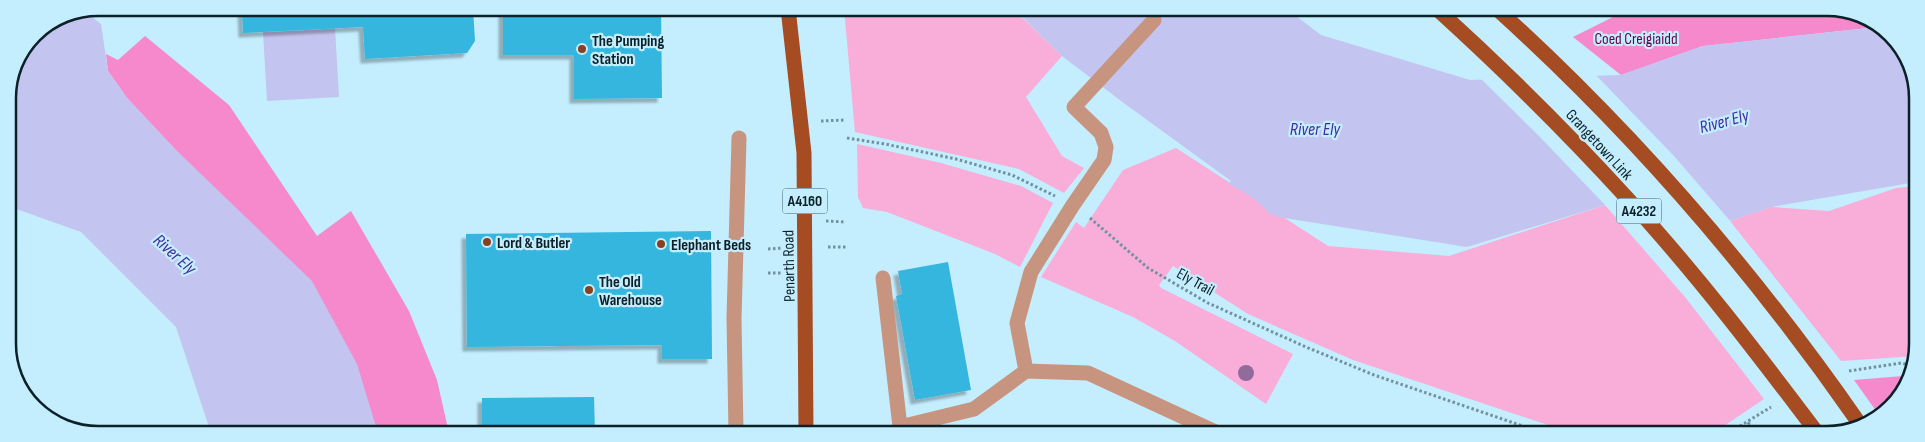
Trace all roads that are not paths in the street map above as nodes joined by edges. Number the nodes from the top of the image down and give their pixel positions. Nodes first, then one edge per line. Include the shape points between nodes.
1 (789, 16) edge
2 (1444, 16) edge
3 (1504, 16) edge
4 (1154, 20) dead end
5 (739, 138) dead end
6 (883, 278) dead end
7 (1026, 371) junction
8 (1857, 420) edge
9 (736, 426) edge
10 (806, 426) edge
11 (899, 426) edge
12 (914, 426) edge
13 (1203, 426) edge
14 (1812, 426) edge

1 - 10 main road, Penarth Road / A4160 via 804,154
2 - 14 main road, Grangetown Link / A4232 via 1550,117 1628,199 1758,354
3 - 8 main road, Grangetown Link / A4232 via 1596,105 1676,190 1746,272
4 - 7 street via 1074,106 1101,133 1106,147 1104,160 1031,272 1017,323
5 - 9 street via 734,318
6 - 11 street
7 - 12 street via 974,410
7 - 13 street via 1088,373

